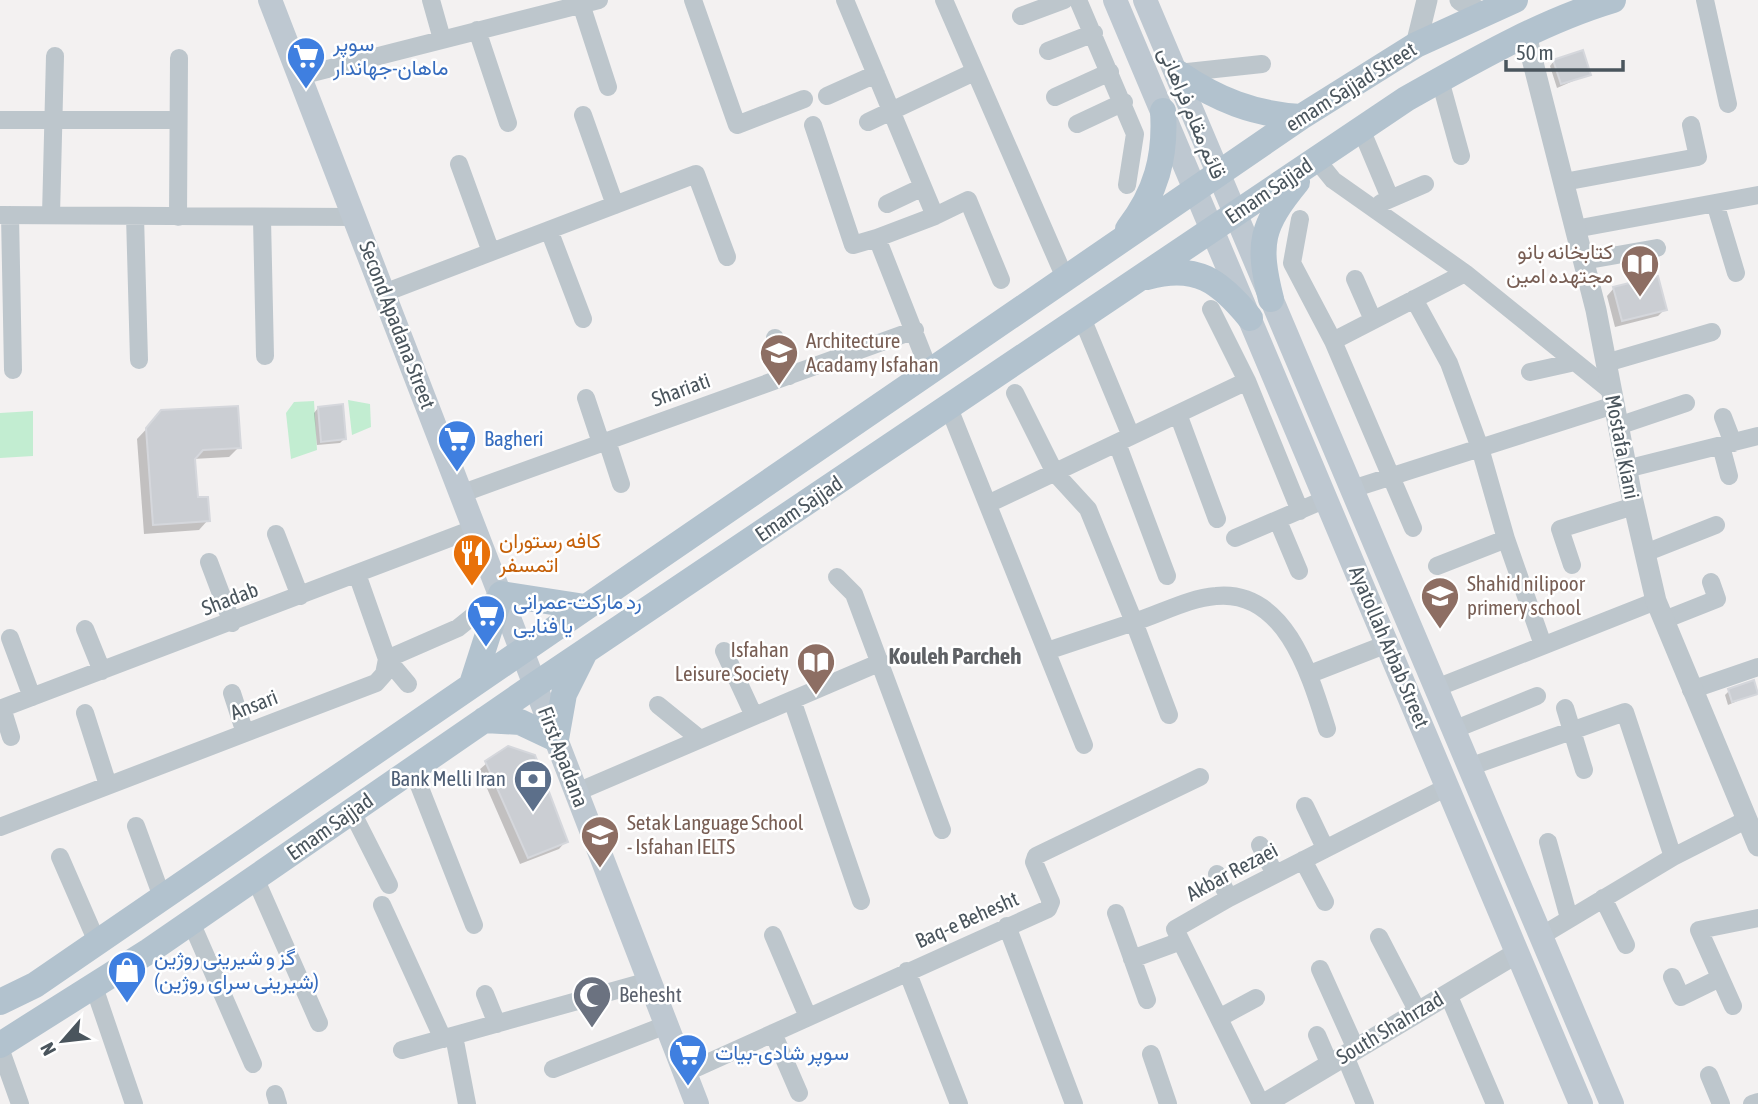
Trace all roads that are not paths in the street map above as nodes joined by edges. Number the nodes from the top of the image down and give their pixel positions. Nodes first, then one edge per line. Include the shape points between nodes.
1 (270, 0) edge
2 (431, 0) edge
3 (693, 0) edge
4 (845, 0) edge
5 (944, 0) edge
6 (1064, 0) edge
7 (1078, 0) edge
8 (1115, 0) edge
9 (1145, 0) edge
10 (1427, 0) edge
11 (1461, 0) edge
12 (1515, 0) edge
13 (1613, 0) edge
14 (1705, 0) edge
15 (581, 3) edge
16 (1483, 7) edge
17 (1021, 16) dead end
18 (477, 30) junction
19 (1094, 33) junction
20 (1526, 35) junction
21 (442, 39) junction
22 (1416, 45) junction
23 (1048, 51) dead end
24 (55, 56) dead end
25 (179, 58) dead end
26 (1262, 64) dead end
27 (1174, 65) junction
28 (1145, 69) junction
29 (975, 72) junction
30 (1110, 72) junction
31 (876, 74) junction
32 (300, 76) junction
33 (1440, 80) junction
34 (608, 87) dead end
35 (827, 96) dead end
36 (1055, 97) dead end
37 (804, 99) dead end
38 (1124, 103) junction
39 (1728, 104) dead end
40 (892, 111) junction
41 (1163, 111) junction
42 (583, 115) dead end
43 (1301, 117) junction
44 (54, 118) junction
45 (0, 120) edge
46 (178, 120) junction
47 (508, 122) dead end
48 (868, 122) dead end
49 (813, 124) dead end
50 (1077, 124) dead end
51 (1692, 125) dead end
52 (1361, 129) junction
53 (1461, 156) dead end
54 (1316, 159) junction
55 (459, 163) dead end
56 (1218, 176) junction
57 (1564, 182) junction
58 (1425, 184) dead end
59 (1127, 186) dead end
60 (923, 187) junction
61 (1196, 190) junction
62 (1758, 195) edge
63 (1390, 198) junction
64 (1715, 203) junction
65 (887, 204) dead end
66 (615, 205) junction
67 (1371, 207) junction
68 (5, 215) edge
69 (51, 215) junction
70 (135, 216) junction
71 (935, 216) junction
72 (178, 217) junction
73 (355, 217) junction
74 (262, 219) junction
75 (1300, 219) dead end
76 (1238, 220) junction
77 (1213, 229) junction
78 (1575, 229) junction
79 (549, 230) junction
80 (877, 237) junction
81 (1117, 243) junction
82 (1657, 248) dead end
83 (491, 252) junction
84 (727, 257) dead end
85 (1583, 261) junction
86 (1465, 273) junction
87 (1736, 273) dead end
88 (1065, 278) junction
89 (1355, 278) dead end
90 (1001, 280) dead end
91 (1136, 281) junction
92 (384, 293) junction
93 (1271, 299) junction
94 (1414, 299) junction
95 (1212, 309) dead end
96 (1082, 318) junction
97 (1250, 318) junction
98 (583, 319) dead end
99 (1373, 320) junction
100 (915, 330) junction
101 (1712, 332) dead end
102 (775, 338) dead end
103 (1333, 341) junction
104 (265, 356) dead end
105 (139, 360) dead end
106 (1575, 362) junction
107 (1606, 363) junction
108 (13, 370) dead end
109 (929, 370) junction
110 (1530, 372) dead end
111 (789, 376) junction
112 (1247, 381) junction
113 (1015, 393) dead end
114 (586, 398) dead end
115 (1613, 398) junction
116 (1686, 403) dead end
117 (949, 408) junction
118 (1178, 414) junction
119 (1723, 417) dead end
120 (1618, 426) junction
121 (1758, 436) edge
122 (1124, 440) junction
123 (604, 442) junction
124 (1727, 444) junction
125 (1480, 448) junction
126 (1626, 468) junction
127 (1055, 473) junction
128 (1391, 476) junction
129 (1729, 476) dead end
130 (621, 484) dead end
131 (1352, 489) junction
132 (463, 494) junction
133 (1326, 499) junction
134 (736, 503) junction
135 (988, 505) junction
136 (1634, 506) junction
137 (1300, 511) junction
138 (1217, 519) dead end
139 (1278, 521) junction
140 (1366, 523) junction
141 (1716, 525) dead end
142 (1413, 527) dead end
143 (476, 528) junction
144 (1340, 533) junction
145 (276, 534) dead end
146 (759, 535) junction
147 (1235, 538) dead end
148 (1506, 539) junction
149 (1645, 553) junction
150 (209, 562) dead end
151 (1572, 565) dead end
152 (1437, 566) dead end
153 (1299, 571) dead end
154 (357, 575) junction
155 (1167, 576) dead end
156 (837, 577) dead end
157 (1711, 583) dead end
158 (501, 594) junction
159 (300, 596) junction
160 (585, 607) junction
161 (1660, 610) junction
162 (1134, 622) junction
163 (232, 623) junction
164 (85, 629) dead end
165 (10, 638) dead end
166 (1387, 644) junction
167 (1543, 645) junction
168 (522, 650) junction
169 (586, 651) junction
170 (724, 651) dead end
171 (1047, 651) junction
172 (387, 659) junction
173 (881, 662) junction
174 (1758, 667) edge
175 (102, 671) junction
176 (1310, 674) junction
177 (408, 684) dead end
178 (472, 684) junction
179 (535, 685) junction
180 (1436, 688) junction
181 (1691, 690) junction
182 (232, 693) dead end
183 (1537, 696) dead end
184 (32, 697) junction
185 (792, 700) junction
186 (658, 705) dead end
187 (1, 708) edge
188 (1565, 708) dead end
189 (85, 713) dead end
190 (1169, 715) dead end
191 (754, 716) junction
192 (484, 720) junction
193 (1327, 729) dead end
194 (1453, 730) junction
195 (1572, 731) junction
196 (245, 733) junction
197 (11, 737) dead end
198 (556, 739) junction
199 (700, 739) junction
200 (1084, 745) dead end
201 (1469, 767) junction
202 (413, 770) junction
203 (1584, 770) dead end
204 (1200, 777) dead end
205 (108, 785) junction
206 (1447, 787) junction
207 (577, 792) junction
208 (1305, 806) dead end
209 (352, 812) junction
210 (1746, 820) junction
211 (136, 826) dead end
212 (0, 827) edge
213 (942, 830) dead end
214 (1548, 842) dead end
215 (1260, 845) dead end
216 (1758, 846) edge
217 (1325, 848) junction
218 (60, 857) dead end
219 (1672, 857) junction
220 (1303, 860) junction
221 (1217, 874) dead end
222 (1275, 874) junction
223 (255, 878) junction
224 (389, 885) dead end
225 (162, 897) junction
226 (1229, 898) junction
227 (1603, 898) junction
228 (861, 901) dead end
229 (1325, 902) dead end
230 (382, 905) dead end
231 (1116, 913) dead end
232 (1569, 918) junction
233 (1758, 918) edge
234 (191, 922) junction
235 (474, 925) dead end
236 (1007, 926) junction
237 (774, 935) dead end
238 (1541, 936) junction
239 (1380, 937) dead end
240 (1181, 941) junction
241 (97, 942) junction
242 (1626, 945) dead end
243 (1517, 953) junction
244 (1132, 959) junction
245 (1321, 969) dead end
246 (907, 971) junction
247 (1672, 977) dead end
248 (1720, 978) junction
249 (649, 981) junction
250 (94, 987) junction
251 (1448, 993) junction
252 (485, 994) dead end
253 (1256, 998) dead end
254 (1147, 1000) dead end
255 (0, 1002) edge
256 (1733, 1006) dead end
257 (1418, 1012) junction
258 (808, 1017) junction
259 (1219, 1017) junction
260 (319, 1023) dead end
261 (497, 1024) junction
262 (666, 1025) junction
263 (773, 1033) junction
264 (1317, 1035) dead end
265 (449, 1037) junction
266 (0, 1046) edge
267 (402, 1050) dead end
268 (1151, 1054) dead end
269 (1344, 1056) junction
270 (253, 1064) dead end
271 (553, 1069) dead end
272 (685, 1073) junction
273 (1709, 1075) dead end
274 (799, 1093) dead end
275 (1758, 1102) edge
276 (20, 1104) edge
277 (134, 1104) edge
278 (467, 1104) edge
279 (697, 1104) edge
280 (959, 1104) edge
281 (1074, 1104) edge
282 (1168, 1104) edge
283 (1262, 1104) edge
284 (1365, 1104) edge
285 (1495, 1104) edge
286 (1581, 1104) edge
287 (1612, 1104) edge
288 (1721, 1104) edge
289 (1752, 1104) edge

1 - 32 main road, Second Apadana Street
2 - 21 street
3 - 37 street via 737,125
4 - 31 street
5 - 29 street
6 - 17 street
7 - 19 street
8 - 28 main road, قائم مقام فراهانی
9 - 27 main road, قائم مقام فراهانی
10 - 22 street
11 - 16 street
12 - 16 main road, emam Sajjad Street
13 - 20 main road, Emam Sajjad
14 - 39 street
15 - 18 street
15 - 34 street
16 - 22 main road, emam Sajjad Street
18 - 21 street
18 - 47 street
19 - 23 street
19 - 30 street
20 - 33 main road, Emam Sajjad
20 - 57 street, Mostafa Kiani
21 - 32 street
22 - 43 main road, emam Sajjad Street
24 - 44 street
25 - 46 street
26 - 27 street
27 - 28 main road via 1166,74 1154,77
27 - 43 main road via 1207,93 1238,107 1269,116
27 - 56 main road, قائم مقام فراهانی
28 - 41 main road, قائم مقام فراهانی
29 - 40 street
29 - 88 street
30 - 36 street
30 - 38 street
31 - 35 street
31 - 40 street
32 - 73 main road, Second Apadana Street
33 - 52 main road, Emam Sajjad
33 - 53 street
38 - 50 street
38 - 59 street via 1135,134
40 - 48 street
40 - 60 street
41 - 61 main road, قائم مقام فراهانی
41 - 81 main road via 1165,142 1160,170 1146,206
42 - 66 street
43 - 56 main road, emam Sajjad Street
44 - 45 street
44 - 46 street
44 - 69 street
46 - 72 street
49 - 80 street via 853,245
51 - 57 street via 1698,157
52 - 54 main road, Emam Sajjad
52 - 63 street
54 - 67 street via 1333,180
54 - 76 main road, Emam Sajjad
54 - 93 main road via 1271,214 1264,240
55 - 83 street
56 - 61 main road, emam Sajjad Street
56 - 76 main road, قائم مقام فراهانی
57 - 78 street, Mostafa Kiani
58 - 63 street
60 - 65 street
60 - 71 street
61 - 77 main road, Ayatollah Arbab Street
61 - 81 main road, Emam Sajjad
62 - 64 street
63 - 67 street
64 - 78 street
64 - 87 street
66 - 79 street
66 - 84 street via 696,174
67 - 86 street
68 - 69 street
68 - 108 street
69 - 70 street
70 - 72 street
70 - 105 street
71 - 80 street
71 - 90 street via 968,200
72 - 74 street
73 - 74 street
73 - 92 main road, Second Apadana Street
74 - 104 street
75 - 103 street via 1292,263
76 - 77 main road, Emam Sajjad
76 - 93 main road, Ayatollah Arbab Street
77 - 91 main road, Emam Sajjad
77 - 97 main road, Ayatollah Arbab Street
78 - 85 street, Mostafa Kiani
79 - 83 street
79 - 98 street
80 - 100 street
81 - 88 main road, Emam Sajjad
82 - 85 street
83 - 92 street
85 - 107 street, Mostafa Kiani
86 - 94 street
86 - 106 street
88 - 109 main road, Emam Sajjad
89 - 99 street
91 - 96 main road, Emam Sajjad
91 - 97 main road via 1170,271 1209,278
92 - 132 main road, Second Apadana Street
93 - 131 main road, Ayatollah Arbab Street
94 - 99 street
94 - 125 street via 1449,363
95 - 112 street
96 - 117 main road, Emam Sajjad
96 - 122 street
97 - 133 main road, Ayatollah Arbab Street
99 - 103 street
100 - 109 street
100 - 111 street, Shariati
101 - 107 street
102 - 111 street
103 - 128 street
106 - 110 street
106 - 115 street
107 - 115 street, Mostafa Kiani
109 - 134 main road, Emam Sajjad
111 - 123 street, Shariati
112 - 118 street
112 - 137 street
113 - 127 street
114 - 123 street
115 - 120 street, Mostafa Kiani
115 - 125 street
116 - 120 street
117 - 135 street
117 - 146 main road, Emam Sajjad
118 - 122 street
118 - 138 street
119 - 124 street
120 - 126 street, Mostafa Kiani
121 - 124 street
122 - 127 street
122 - 155 street
123 - 130 street
123 - 132 street, Shariati
124 - 126 street
124 - 129 street
125 - 128 street
125 - 148 street
126 - 136 street, Mostafa Kiani
127 - 135 street
127 - 162 street via 1087,509
128 - 131 street
128 - 142 street
131 - 140 main road, Ayatollah Arbab Street
132 - 143 main road, Second Apadana Street
133 - 137 street
133 - 144 main road, Ayatollah Arbab Street
134 - 146 main road
134 - 160 main road, Emam Sajjad
135 - 171 street
136 - 149 street, Mostafa Kiani
136 - 151 street via 1560,529
137 - 139 street
139 - 147 street
139 - 153 street
140 - 144 main road
140 - 180 main road, Ayatollah Arbab Street
141 - 149 street
143 - 154 street, Shadab
143 - 158 main road, Second Apadana Street
144 - 166 main road, Ayatollah Arbab Street
145 - 159 street
146 - 169 main road, Emam Sajjad
148 - 152 street
148 - 167 street
149 - 161 street, Mostafa Kiani
150 - 163 street
154 - 159 street, Shadab
154 - 172 street
156 - 173 street via 854,594
157 - 161 street via 1717,599
158 - 160 main road
158 - 168 main road, Second Apadana Street
158 - 172 street via 458,628
158 - 178 main road
159 - 163 street, Shadab
160 - 168 main road, Emam Sajjad
161 - 167 street
161 - 181 street, Mostafa Kiani
162 - 171 street
162 - 176 street via 1213,596 1246,598 1289,636
162 - 190 street
163 - 175 street, Shadab
164 - 175 street
165 - 184 street
166 - 176 street
166 - 206 main road, Ayatollah Arbab Street
167 - 180 street
168 - 178 main road, Emam Sajjad
168 - 179 main road, First Apadana
169 - 179 main road, Emam Sajjad
169 - 198 main road via 564,695
170 - 191 street
171 - 200 street
172 - 177 street
172 - 196 street, Ansari via 384,674 376,683
173 - 185 street
173 - 213 street
174 - 181 street
175 - 184 street, Shadab
176 - 193 street
178 - 225 main road, Emam Sajjad
179 - 192 main road, Emam Sajjad
179 - 198 main road, First Apadana
180 - 194 main road, Ayatollah Arbab Street
181 - 210 street, Mostafa Kiani
182 - 196 street
183 - 194 street
184 - 187 street, Shadab
185 - 191 street
185 - 228 street
186 - 199 street
187 - 197 street
188 - 195 street
189 - 205 street
191 - 199 street
192 - 198 main road via 520,722
192 - 202 main road, Emam Sajjad
194 - 201 main road, Ayatollah Arbab Street
195 - 201 street
195 - 203 street
195 - 219 street via 1625,712
196 - 205 street, Ansari
198 - 207 main road, First Apadana
199 - 207 street
201 - 238 main road, Ayatollah Arbab Street
202 - 209 main road, Emam Sajjad
202 - 235 street
204 - 236 street, Baq-e Behesht via 1036,856 1034,862 1051,906
205 - 212 street, Ansari
206 - 217 street, Akbar Rezaei
206 - 243 main road, Ayatollah Arbab Street
207 - 249 main road, First Apadana
208 - 217 street
209 - 223 main road, Emam Sajjad
209 - 224 street
210 - 216 street, Mostafa Kiani
210 - 219 street
211 - 225 street
214 - 232 street
215 - 222 street
217 - 220 street, Akbar Rezaei
218 - 241 street
219 - 227 street
220 - 222 street, Akbar Rezaei
220 - 229 street
221 - 226 street
222 - 226 street, Akbar Rezaei
223 - 234 main road, Emam Sajjad
223 - 260 street
225 - 241 main road, Emam Sajjad
226 - 240 street, Akbar Rezaei via 1176,928
227 - 232 street
227 - 242 street
230 - 265 street
231 - 244 street
232 - 238 street
233 - 248 street via 1699,930
234 - 250 main road, Emam Sajjad
234 - 270 street
236 - 246 street, Baq-e Behesht
236 - 281 street
237 - 258 street
238 - 287 main road, Ayatollah Arbab Street
239 - 257 street
240 - 244 street
240 - 259 street
241 - 255 main road, Emam Sajjad via 35,985
243 - 251 street, South Shahrzad
243 - 286 main road, Ayatollah Arbab Street
244 - 254 street
245 - 269 street
246 - 258 street, Baq-e Behesht
246 - 280 street
247 - 248 street via 1681,997
248 - 256 street
249 - 261 street
249 - 262 main road, First Apadana
250 - 266 main road, Emam Sajjad
250 - 277 street
251 - 257 street, South Shahrzad
251 - 285 street
252 - 261 street
253 - 259 street
257 - 269 street, South Shahrzad
258 - 263 street, Baq-e Behesht
259 - 283 street
261 - 265 street
262 - 271 street
262 - 272 main road, First Apadana
263 - 272 street, Baq-e Behesht
263 - 274 street
264 - 269 street
265 - 267 street
265 - 278 street
266 - 276 street
268 - 282 street
269 - 283 street, South Shahrzad
269 - 284 street
272 - 279 main road, First Apadana
273 - 288 street
275 - 289 street

